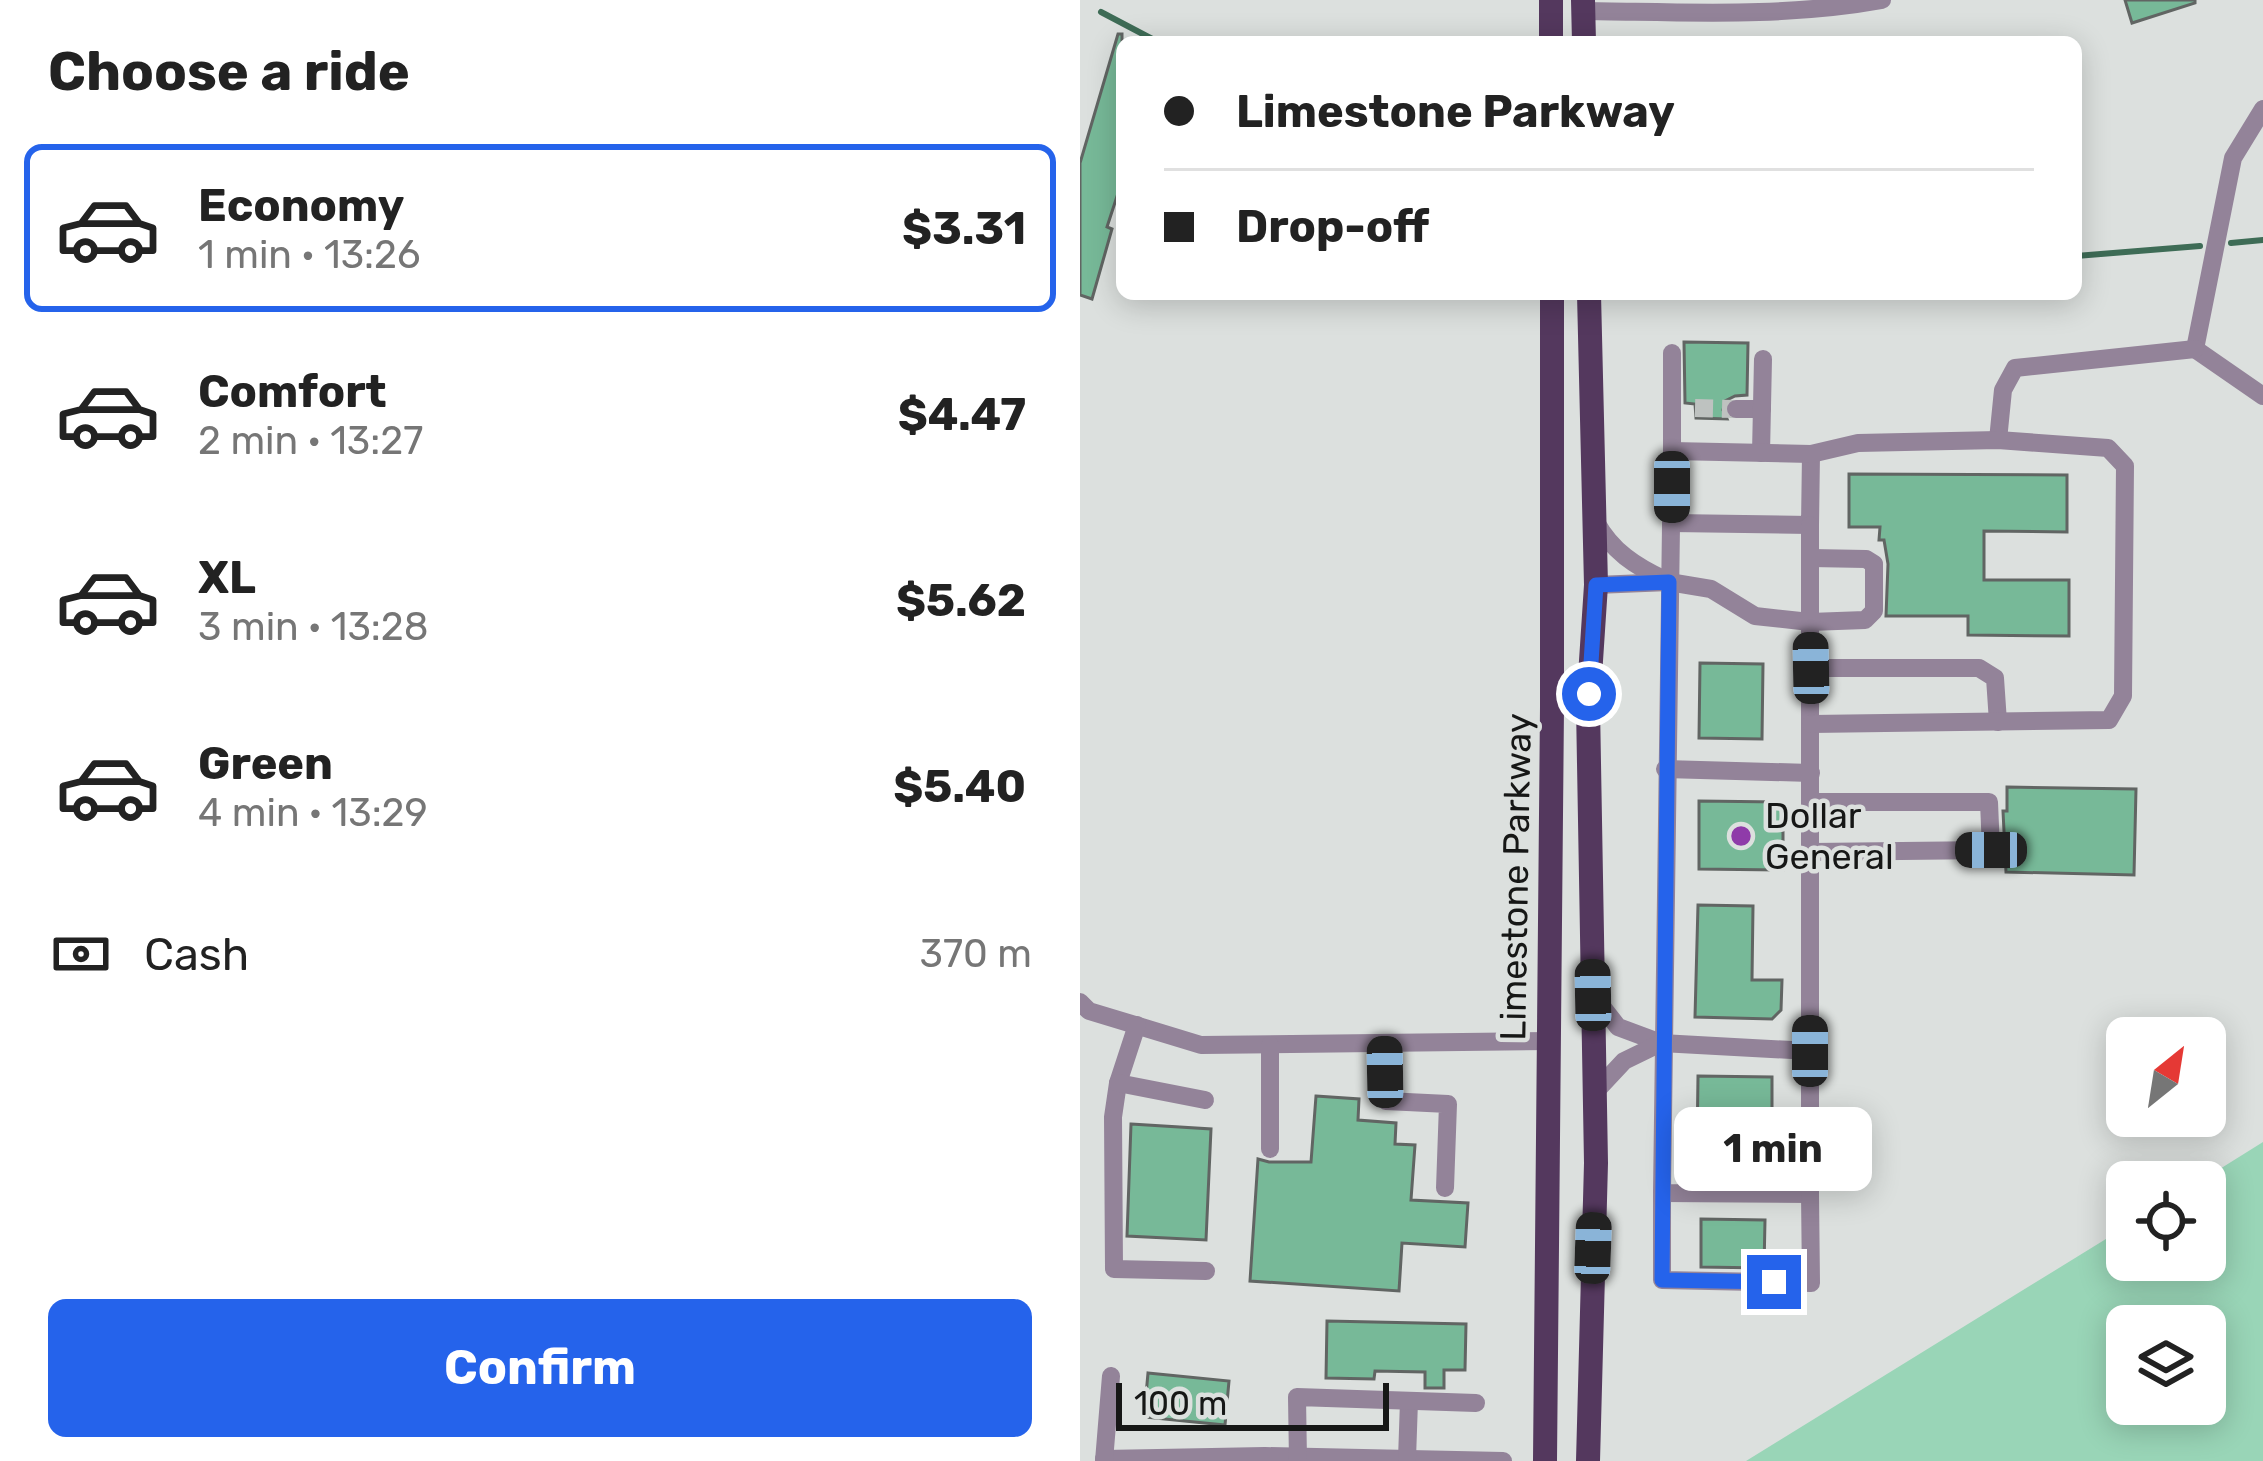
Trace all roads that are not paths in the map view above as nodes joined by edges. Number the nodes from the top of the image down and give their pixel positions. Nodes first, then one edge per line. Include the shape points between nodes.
1 (1882, 0) edge
2 (1548, 3) edge
3 (1839, 4) edge
4 (1583, 6) edge
5 (1667, 6) edge
6 (1551, 36) edge
7 (1584, 36) edge
8 (2263, 109) edge
9 (1552, 300) edge
10 (1589, 300) edge
11 (2195, 349) junction
12 (1672, 353) dead end
13 (1763, 359) dead end
14 (2263, 396) edge
15 (1672, 408) junction
16 (1695, 408) tunnel mouth
17 (1736, 409) tunnel mouth
18 (1762, 410) junction
19 (1998, 440) junction
20 (1672, 452) junction
21 (1761, 453) junction
22 (1811, 454) junction
23 (1594, 519) junction
24 (1672, 523) junction
25 (1810, 525) junction
26 (1810, 558) junction
27 (1669, 582) junction
28 (1552, 584) junction
29 (1596, 585) junction
30 (1810, 622) junction
31 (1811, 668) junction
32 (1998, 722) junction
33 (1811, 724) junction
34 (1665, 769) junction
35 (1811, 773) junction
36 (1811, 802) junction
37 (1812, 852) junction
38 (1593, 995) junction
39 (1081, 1010) edge
40 (1137, 1025) junction
41 (1549, 1041) junction
42 (1661, 1043) junction
43 (1385, 1044) junction
44 (1270, 1045) junction
45 (1810, 1051) junction
46 (1118, 1083) junction
47 (1594, 1092) junction
48 (1205, 1100) dead end
49 (1270, 1149) dead end
50 (1445, 1188) dead end
51 (1662, 1192) junction
52 (1810, 1194) junction
53 (1206, 1271) dead end
54 (1111, 1376) dead end
55 (1409, 1401) junction
56 (1476, 1403) dead end
57 (1298, 1459) edge
58 (1407, 1459) edge
59 (1104, 1460) edge
60 (1456, 1461) edge
61 (1503, 1461) edge
62 (1545, 1461) edge
63 (1588, 1461) edge

1 - 3 street
2 - 6 main road
3 - 5 street
4 - 5 street
4 - 7 main road
8 - 11 street via 2233,158
9 - 28 main road, Limestone Parkway
10 - 23 main road, Limestone Parkway
11 - 14 street
11 - 19 street via 2015,368 2003,390
12 - 15 street
13 - 18 street
15 - 16 street
15 - 20 street
17 - 18 street
18 - 21 street
19 - 22 street via 1858,443
19 - 32 street via 2108,448 2125,466 2123,695 2109,720
20 - 21 street
20 - 24 street
21 - 22 street
22 - 25 street
23 - 27 street via 1635,566
23 - 29 main road, Limestone Parkway
24 - 25 street
24 - 27 street
25 - 26 street
26 - 30 street
26 - 30 street via 1874,564 1874,611 1865,620
27 - 29 street
27 - 30 street via 1711,589 1755,616
27 - 34 street
28 - 29 main road
28 - 41 main road, Limestone Parkway
29 - 38 main road, Limestone Parkway via 1588,706
30 - 31 street
31 - 32 street via 1979,668 1995,678
31 - 33 street
32 - 33 street
33 - 35 street
34 - 35 street
34 - 42 street
35 - 36 street
36 - 37 street
36 - 37 street via 1989,802 1991,850
37 - 45 street
38 - 42 street via 1618,1027
38 - 47 main road, Limestone Parkway
39 - 40 street
40 - 44 street via 1202,1045
40 - 46 street
41 - 43 street
41 - 62 main road, Limestone Parkway
42 - 45 street
42 - 47 street via 1624,1061
42 - 51 street
43 - 44 street
43 - 50 street via 1386,1101 1448,1104
44 - 49 street
45 - 52 street
46 - 48 street
46 - 53 street via 1114,1268
47 - 63 main road, Limestone Parkway
51 - 52 street
51 - 52 street via 1662,1280 1811,1283
54 - 59 street
55 - 56 street
55 - 57 street via 1297,1396
55 - 58 street
57 - 58 street
57 - 59 street
58 - 60 street
60 - 61 street

